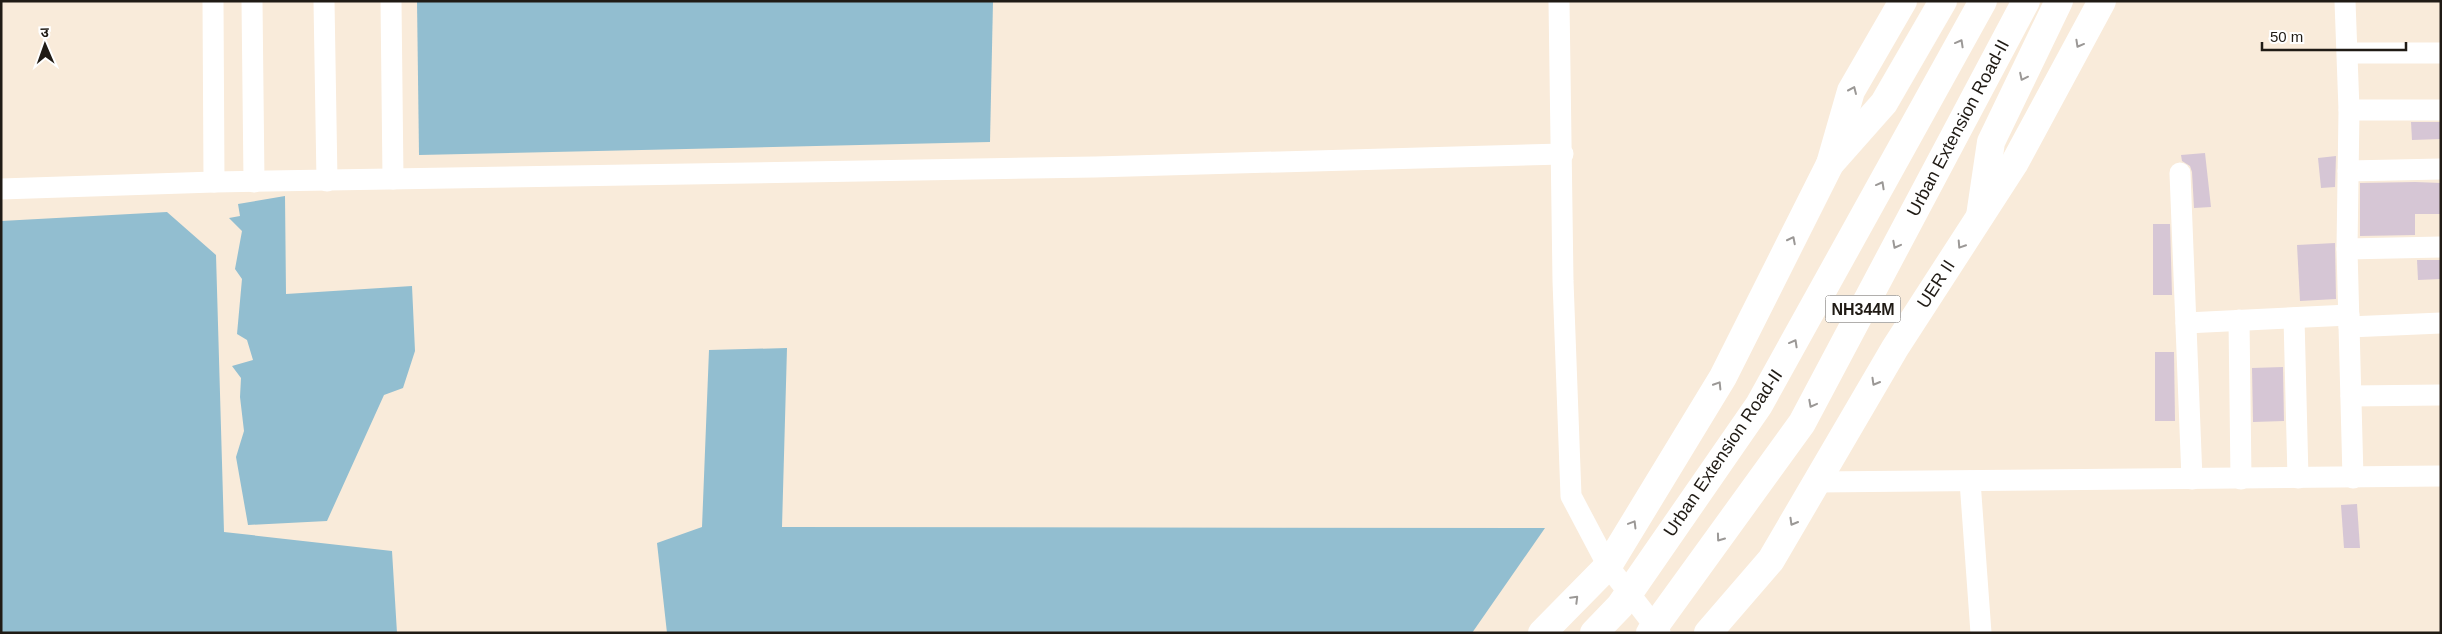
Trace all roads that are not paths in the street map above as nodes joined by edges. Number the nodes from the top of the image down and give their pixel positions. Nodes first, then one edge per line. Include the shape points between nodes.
1 (213, 1) edge
2 (252, 1) edge
3 (324, 1) edge
4 (391, 1) edge
5 (1559, 1) edge
6 (1903, 1) edge
7 (1942, 1) edge
8 (1983, 1) edge
9 (2026, 1) edge
10 (2059, 1) edge
11 (2102, 1) edge
12 (2345, 1) edge
13 (2348, 52) junction
14 (2441, 53) edge
15 (2348, 110) junction
16 (2441, 110) edge
17 (1563, 154) junction
18 (1830, 164) junction
19 (2441, 169) edge
20 (2348, 171) junction
21 (2180, 173) dead end
22 (394, 179) junction
23 (327, 181) junction
24 (214, 182) junction
25 (254, 182) junction
26 (1, 190) edge
27 (1980, 216) junction
28 (2441, 247) edge
29 (2347, 249) junction
30 (2294, 318) junction
31 (2239, 320) junction
32 (2349, 321) junction
33 (2186, 323) junction
34 (2441, 323) edge
35 (2441, 395) edge
36 (2351, 396) junction
37 (2441, 476) edge
38 (2298, 478) junction
39 (2353, 478) junction
40 (2192, 479) junction
41 (2241, 479) junction
42 (1970, 481) junction
43 (1816, 482) junction
44 (1608, 566) junction
45 (1630, 590) junction
46 (1655, 631) edge
47 (1542, 633) edge
48 (1594, 633) edge
49 (1708, 633) edge
50 (1981, 633) edge

1 - 24 street
2 - 25 street
3 - 23 street
4 - 22 street
5 - 17 street
18 -> 6 main road via 1851,91
7 - 18 main road via 1884,103
45 -> 8 main road, Urban Extension Road-II / NH344M via 1759,405
9 -> 46 main road, Urban Extension Road-II / NH344M via 1802,423
10 -> 27 main road via 1992,142
11 -> 27 main road, UER II via 2014,164
12 - 13 street
13 - 14 street
13 - 15 street
15 - 16 street
15 - 20 street
17 - 22 street via 1095,167
17 - 44 street via 1563,281 1571,496
44 -> 18 main road via 1723,377
19 - 20 street
20 - 29 street
21 - 33 street
22 - 23 street
23 - 25 street
24 - 25 street
24 - 26 street
27 -> 43 main road, UER II via 1895,348
28 - 29 street
29 - 32 street
30 - 31 street
30 - 32 street
30 - 38 street
31 - 33 street
31 - 41 street
32 - 34 street
32 - 36 street
33 - 40 street
35 - 36 street
36 - 39 street
37 - 39 street
38 - 39 street
38 - 41 street
40 - 41 street
40 - 42 street
42 - 43 street
42 - 50 street
43 -> 49 main road, UER II via 1771,560
44 - 45 street
47 -> 44 main road
45 - 46 street
45 - 48 main road, Urban Extension Road-II / NH344M

